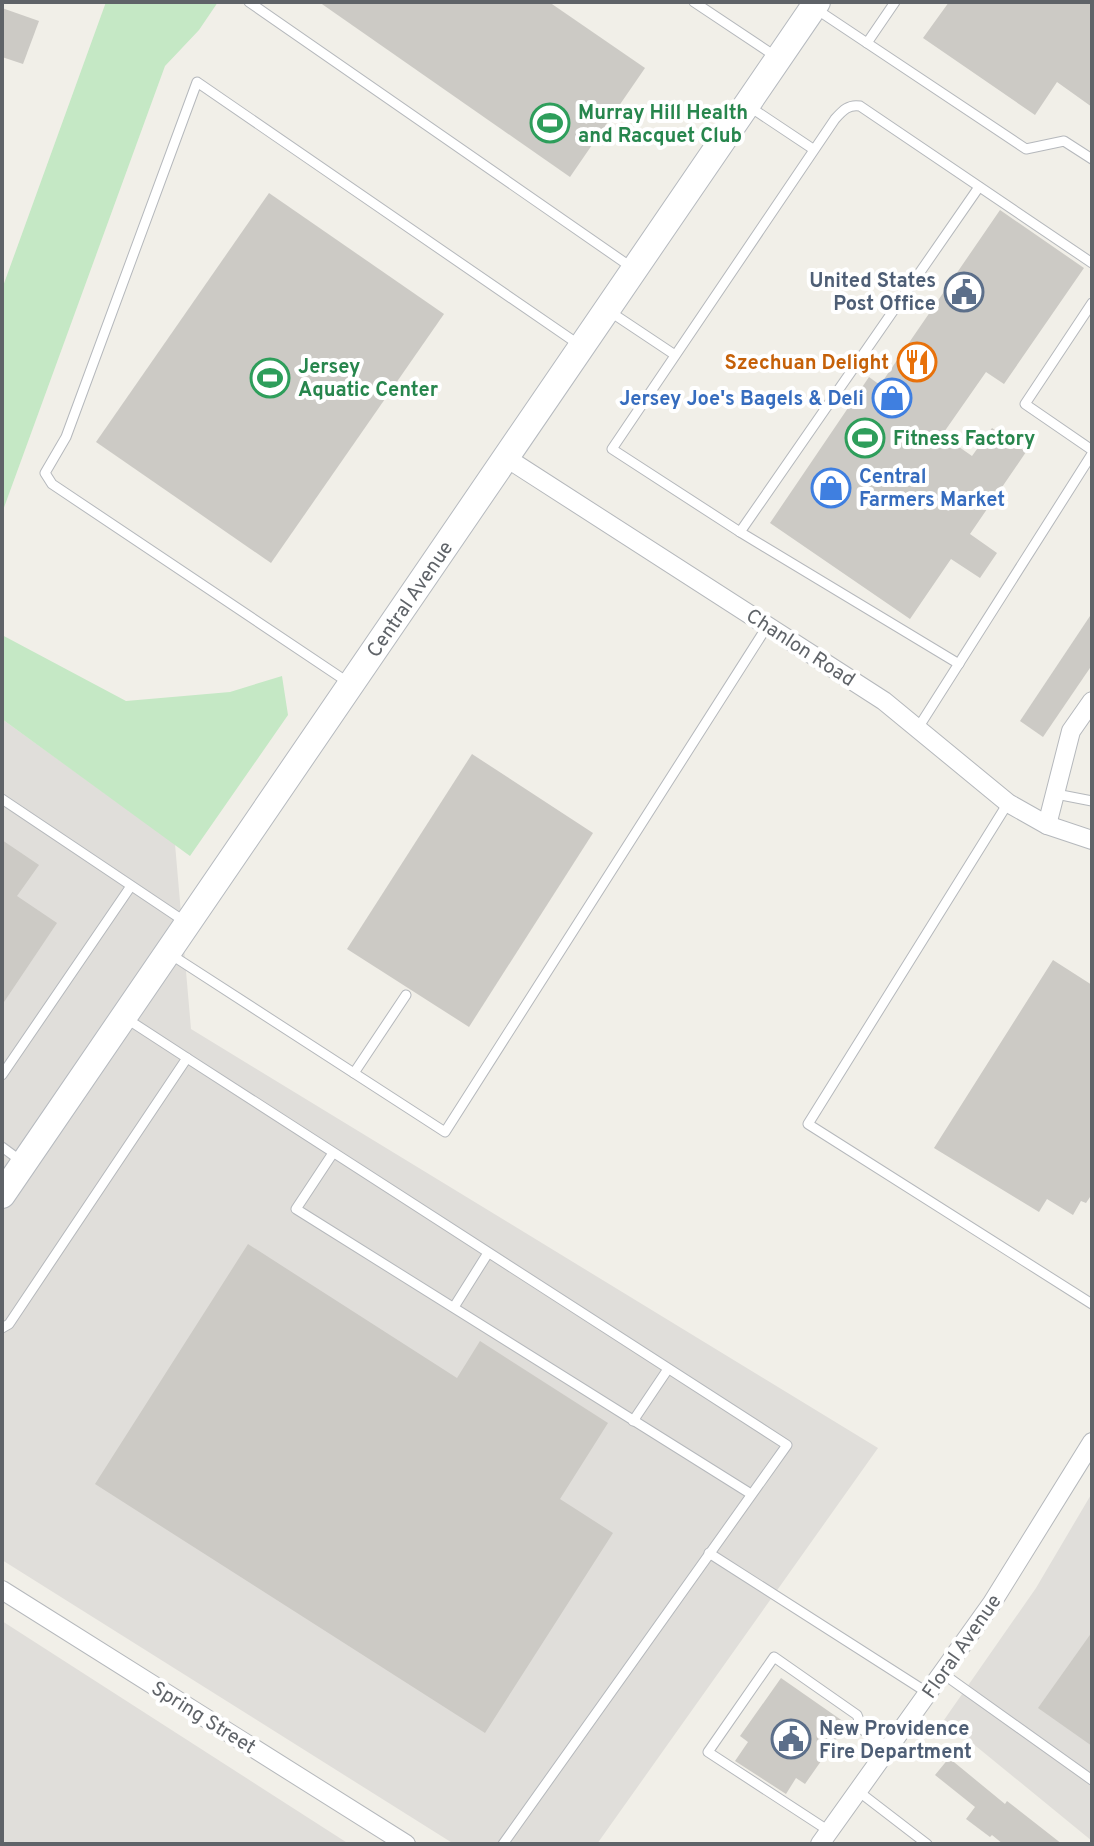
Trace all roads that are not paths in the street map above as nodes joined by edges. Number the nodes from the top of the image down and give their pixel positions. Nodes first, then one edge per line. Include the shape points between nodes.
1 (249, 2) edge
2 (694, 2) edge
3 (895, 2) edge
4 (816, 5) edge
5 (867, 43) junction
6 (778, 59) junction
7 (747, 105) junction
8 (813, 149) junction
9 (1092, 159) edge
10 (979, 187) junction
11 (1092, 263) edge
12 (634, 269) junction
13 (1092, 303) edge
14 (607, 309) junction
15 (581, 346) junction
16 (675, 355) junction
17 (1092, 452) edge
18 (505, 457) junction
19 (740, 532) junction
20 (769, 625) junction
21 (959, 664) junction
22 (350, 684) junction
23 (1092, 701) edge
24 (918, 728) junction
25 (1056, 794) junction
26 (2, 799) edge
27 (1092, 801) edge
28 (1008, 803) junction
29 (1047, 825) junction
30 (1092, 840) edge
31 (131, 886) junction
32 (187, 923) junction
33 (167, 952) junction
34 (406, 995) dead end
35 (123, 1017) junction
36 (187, 1058) junction
37 (354, 1073) junction
38 (2, 1075) edge
39 (2, 1147) edge
40 (333, 1153) junction
41 (24, 1163) junction
42 (2, 1195) edge
43 (488, 1253) junction
44 (1092, 1304) edge
45 (454, 1307) junction
46 (2, 1328) edge
47 (668, 1369) junction
48 (633, 1421) junction
49 (1092, 1442) edge
50 (751, 1494) junction
51 (709, 1553) junction
52 (2, 1590) edge
53 (942, 1673) junction
54 (928, 1693) junction
55 (889, 1748) junction
56 (1092, 1780) edge
57 (858, 1791) junction
58 (824, 1838) edge
59 (914, 1840) edge
60 (406, 1844) edge
61 (503, 1844) edge
62 (927, 1844) edge

1 - 12 lane
2 - 6 lane
3 - 5 lane
4 - 5 lane
4 - 6 street, Central Avenue
5 - 9 lane via 1026,149 1064,141
6 - 7 street, Central Avenue
7 - 8 lane
7 - 12 street, Central Avenue
8 - 10 lane via 844,109 860,106
8 - 16 lane
10 - 11 lane
10 - 19 lane
12 - 14 street, Central Avenue
13 - 17 lane via 1025,404
14 - 15 street, Central Avenue
14 - 16 lane
15 - 18 street, Central Avenue
15 - 22 lane via 197,82 66,437 45,473 52,484
16 - 19 lane via 612,449
17 - 21 lane
18 - 20 street, Chanlon Road
18 - 22 street, Central Avenue
19 - 21 lane
20 - 24 street, Chanlon Road
20 - 37 lane via 445,1132
21 - 24 lane
22 - 32 street, Central Avenue
23 - 25 street via 1071,731
24 - 28 street, Chanlon Road
25 - 27 lane
25 - 29 street
26 - 31 lane
28 - 29 street, Chanlon Road
28 - 44 lane via 808,1124
29 - 30 street, Chanlon Road
31 - 32 lane
31 - 38 lane
32 - 33 street, Central Avenue
33 - 35 street, Central Avenue
33 - 37 lane
34 - 37 lane
35 - 36 lane
35 - 41 street, Central Avenue
36 - 40 lane
36 - 46 lane
39 - 41 lane
40 - 43 lane
40 - 45 lane via 296,1209
41 - 42 street, Central Avenue
43 - 45 lane
43 - 47 lane
45 - 48 lane
47 - 48 lane
47 - 50 lane via 787,1445
48 - 50 lane
49 - 53 street, Floral Avenue
50 - 51 lane
51 - 54 lane
51 - 61 lane
52 - 60 street, Spring Street
53 - 54 street, Floral Avenue
53 - 56 lane
54 - 55 street, Floral Avenue
55 - 57 street, Floral Avenue
55 - 58 lane via 863,1730 857,1715 774,1657 708,1752
57 - 58 street, Floral Avenue
57 - 59 lane
59 - 62 lane

